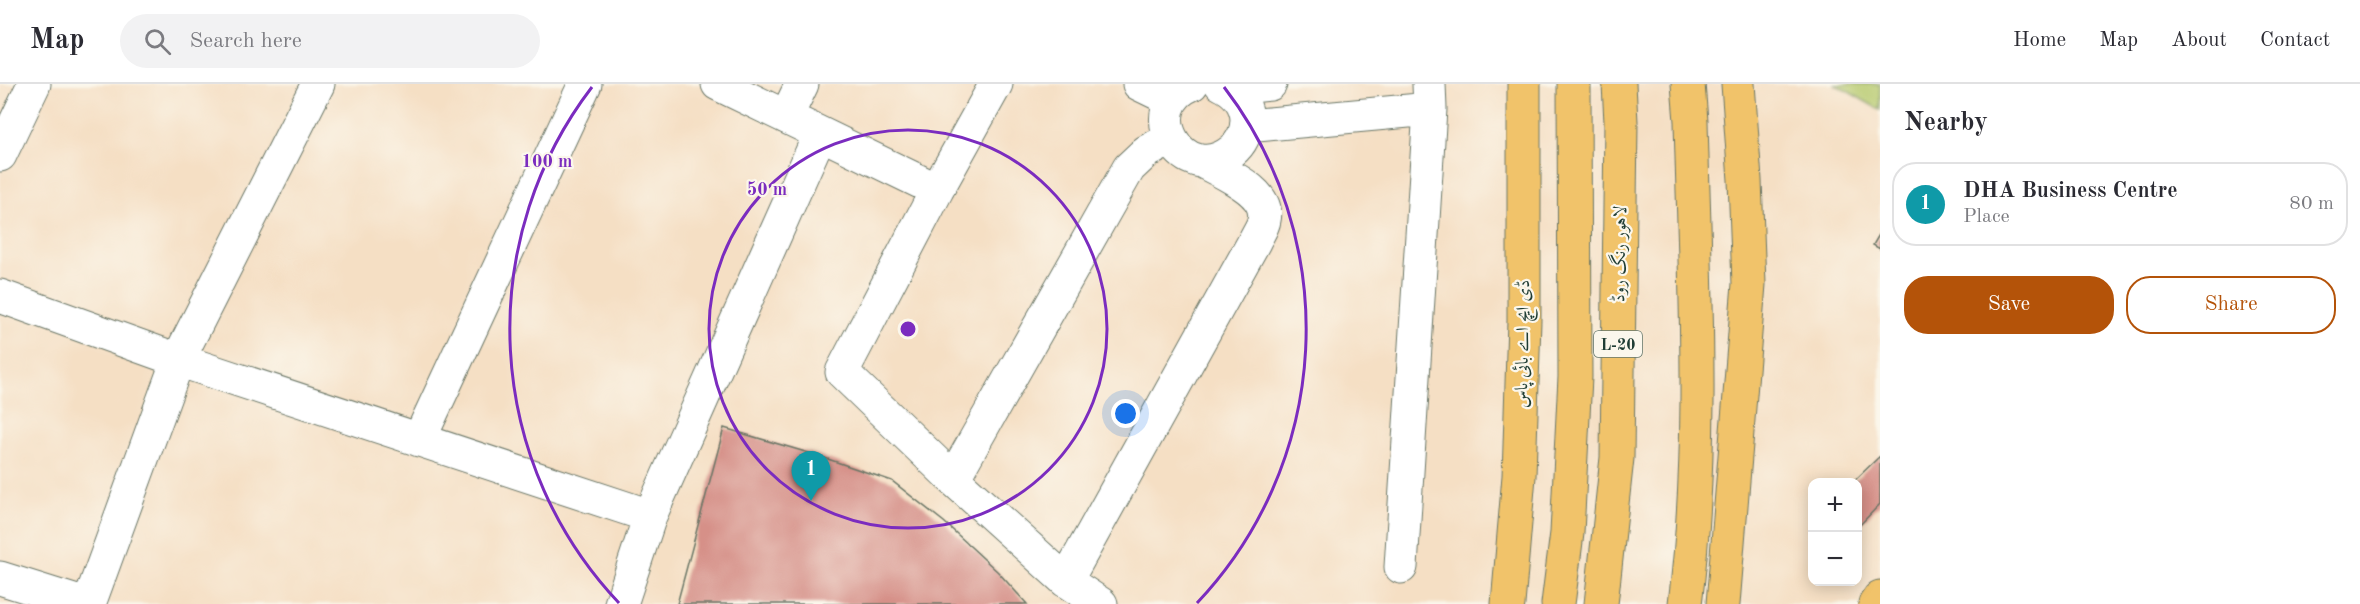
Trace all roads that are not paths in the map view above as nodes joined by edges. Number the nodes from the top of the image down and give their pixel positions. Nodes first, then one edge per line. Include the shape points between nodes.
1 (34, 84) edge
2 (318, 84) edge
3 (585, 84) edge
4 (718, 84) edge
5 (802, 84) edge
6 (996, 84) edge
7 (1139, 84) edge
8 (1270, 84) edge
9 (1524, 84) edge
10 (1574, 84) edge
11 (1619, 84) edge
12 (1688, 84) edge
13 (1738, 84) edge
14 (1751, 84) edge
15 (1226, 86) edge
16 (1182, 89) edge
17 (1429, 97) edge
18 (786, 117) junction
19 (1247, 126) junction
20 (5, 132) edge
21 (820, 134) junction
22 (1170, 139) junction
23 (1202, 161) junction
24 (1745, 180) junction
25 (937, 190) junction
26 (0, 296) edge
27 (178, 360) junction
28 (419, 440) junction
29 (953, 479) junction
30 (650, 516) junction
31 (1401, 567) dead end
32 (0, 578) edge
33 (1066, 581) junction
34 (1880, 597) edge
35 (83, 604) edge
36 (89, 604) edge
37 (621, 604) edge
38 (1101, 604) edge
39 (1508, 604) edge
40 (1558, 604) edge
41 (1601, 604) edge
42 (1685, 604) edge
43 (1723, 604) edge
44 (1875, 604) edge

1 - 20 street
2 - 27 street
3 - 28 street
4 - 18 street
5 - 18 street
6 - 25 street
7 - 16 street
8 - 15 street
9 - 39 main road, ڈی ایچ اے بائی پاس via 1519,476
10 - 40 main road via 1575,377 1567,533
11 - 41 main road, لاہور رنگ روڈ / L-20 via 1617,459
12 - 42 main road via 1699,409
13 - 24 main road
14 - 24 main road
15 - 19 street via 1240,99
16 - 22 street via 1166,120
17 - 19 street
17 - 31 street
18 - 21 street
19 - 23 street via 1239,145 1223,158
21 - 25 street
21 - 30 street
22 - 23 street via 1189,158
22 - 29 street via 1146,152 1129,168
23 - 33 street via 1252,190 1264,204 1265,219
24 - 43 main road via 1749,284
25 - 29 street via 842,372
26 - 27 street
27 - 28 street
27 - 36 street
28 - 30 street
29 - 33 street
30 - 37 street
32 - 35 street
33 - 38 street
34 - 44 main road

